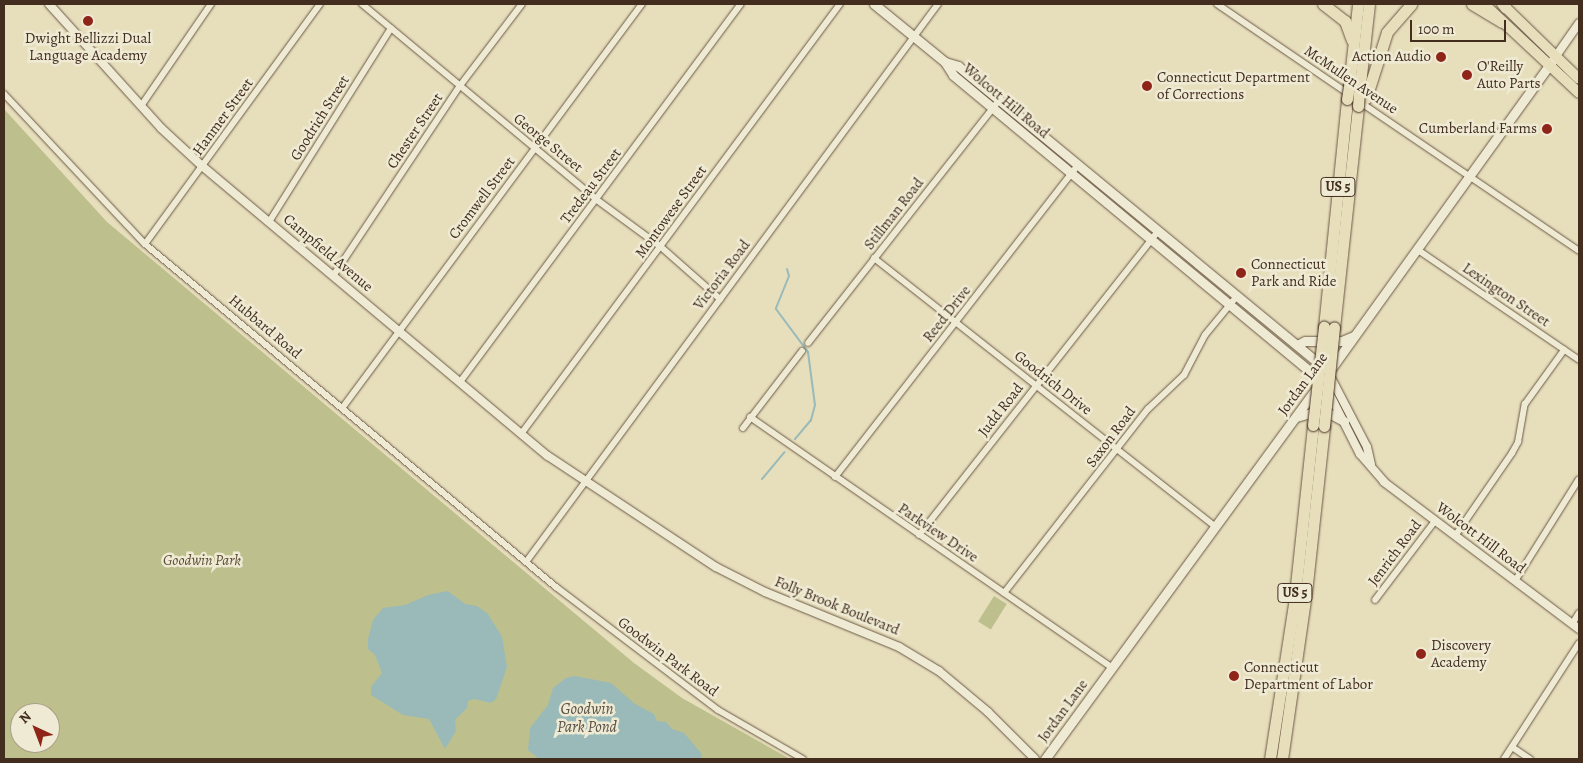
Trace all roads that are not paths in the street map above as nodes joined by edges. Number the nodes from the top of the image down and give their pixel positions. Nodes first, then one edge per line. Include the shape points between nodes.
1 (49, 4) edge
2 (211, 4) edge
3 (320, 4) edge
4 (362, 4) edge
5 (522, 4) edge
6 (642, 4) edge
7 (741, 4) edge
8 (840, 4) edge
9 (874, 4) edge
10 (938, 4) edge
11 (1217, 4) edge
12 (1322, 4) edge
13 (1358, 4) edge
14 (1369, 4) edge
15 (1411, 4) edge
16 (1472, 4) edge
17 (1484, 4) edge
18 (1503, 5) edge
19 (1502, 22) junction
20 (1579, 23) edge
21 (391, 28) junction
22 (914, 36) junction
23 (1353, 48) junction
24 (1556, 56) junction
25 (945, 62) junction
26 (1548, 66) junction
27 (1579, 78) edge
28 (460, 87) junction
29 (4, 94) edge
30 (1579, 94) edge
31 (1363, 96) junction
32 (999, 100) junction
33 (141, 106) junction
34 (993, 108) junction
35 (535, 148) junction
36 (1078, 165) junction
37 (202, 166) junction
38 (1071, 173) junction
39 (1470, 177) junction
40 (597, 200) junction
41 (269, 222) junction
42 (1158, 231) junction
43 (1151, 239) junction
44 (145, 244) junction
45 (661, 247) junction
46 (1418, 250) junction
47 (1579, 251) edge
48 (874, 258) junction
49 (333, 276) junction
50 (1237, 296) junction
51 (720, 299) junction
52 (1230, 305) junction
53 (956, 323) junction
54 (1329, 327) junction
55 (399, 331) junction
56 (1356, 334) junction
57 (808, 343) dead end
58 (1297, 346) junction
59 (1564, 350) junction
60 (802, 351) dead end
61 (1579, 360) edge
62 (1328, 373) junction
63 (460, 382) junction
64 (1321, 382) junction
65 (1035, 386) junction
66 (343, 407) junction
67 (750, 417) junction
68 (1296, 417) junction
69 (1344, 421) junction
70 (1319, 426) junction
71 (742, 428) dead end
72 (521, 434) junction
73 (1362, 438) junction
74 (1354, 442) junction
75 (1118, 450) junction
76 (1371, 465) junction
77 (835, 477) junction
78 (1579, 479) edge
79 (584, 480) junction
80 (614, 497) joint
81 (1435, 521) junction
82 (1216, 528) junction
83 (919, 535) junction
84 (1455, 536) junction
85 (526, 562) junction
86 (1515, 581) junction
87 (1004, 593) junction
88 (1375, 600) dead end
89 (1579, 613) edge
90 (1576, 627) edge
91 (1579, 643) edge
92 (1112, 668) junction
93 (1512, 746) junction
94 (803, 759) edge
95 (1035, 759) edge
96 (1045, 759) edge
97 (1270, 759) edge
98 (1282, 759) edge
99 (1504, 759) edge
100 (1530, 759) edge

1 - 33 street, Campfield Avenue
2 - 33 street
3 - 37 street, Hanmer Street
4 - 21 street, George Street
5 - 28 street, Chester Street
6 - 35 street, Cromwell Street
7 - 40 street, Tredeau Street
8 - 45 street, Montowese Street
9 - 22 main road
10 - 22 street, Victoria Road
11 - 39 street, McMullen Avenue
12 - 23 highway via 1345,22
13 - 23 highway, US 5
14 - 31 highway, US 5
15 - 31 highway via 1387,32
16 - 19 highway
17 - 19 main road
18 - 24 main road
19 - 26 main road
20 - 24 street, Jordan Lane
21 - 28 street, George Street
21 - 41 street, Goodrich Street
22 - 25 main road
22 - 51 street, Victoria Road
23 - 54 highway, US 5, bridge
24 - 26 main road, Jordan Lane
24 - 27 main road
25 - 32 main road, Wolcott Hill Road via 956,64
25 - 34 main road, Wolcott Hill Road via 950,72
26 - 30 main road
26 - 39 main road, Jordan Lane
28 - 35 street, George Street
28 - 49 street, Chester Street
29 - 44 street, Hubbard Road
31 - 54 highway, US 5, bridge
32 - 34 street, Stillman Road
32 - 36 main road, Wolcott Hill Road
33 - 37 street, Campfield Avenue
34 - 38 main road, Wolcott Hill Road
34 - 48 street, Stillman Road
35 - 40 street, George Street
35 - 55 street, Cromwell Street
36 - 38 street, Reed Drive
36 - 42 main road, Wolcott Hill Road
37 - 41 street, Campfield Avenue
37 - 44 street, Hanmer Street
38 - 43 main road, Wolcott Hill Road
38 - 53 street, Reed Drive
39 - 46 main road, Jordan Lane
39 - 47 street, McMullen Avenue
40 - 45 street, George Street
40 - 63 street, Tredeau Street
41 - 49 street, Campfield Avenue
42 - 43 street, Judd Road
42 - 50 main road, Wolcott Hill Road
43 - 52 main road, Wolcott Hill Road
43 - 65 street, Judd Road
44 - 66 street, Hubbard Road
45 - 51 street, George Street
45 - 72 street, Montowese Street
46 - 56 main road, Jordan Lane
46 - 59 street, Lexington Street
48 - 53 street, Goodrich Drive
48 - 57 street, Stillman Road
49 - 55 street, Campfield Avenue
50 - 52 street, Saxon Road
50 - 58 main road, Wolcott Hill Road
51 - 79 street, Victoria Road
52 - 64 main road, Wolcott Hill Road
52 - 75 street, Saxon Road via 1205,335 1184,375 1148,409
53 - 65 street, Goodrich Drive
53 - 77 street, Reed Drive
54 - 70 highway, US 5, bridge
55 - 63 street, Campfield Avenue
55 - 66 street, Cromwell Street
56 - 58 main road via 1342,341 1305,341
56 - 62 main road, Jordan Lane
58 - 62 main road, Wolcott Hill Road
59 - 61 street, Lexington Street
59 - 84 street via 1525,404 1518,442
60 - 67 street
62 - 64 main road, Jordan Lane
62 - 73 street, Wolcott Hill Road
63 - 72 street, Campfield Avenue
64 - 68 main road, Jordan Lane
64 - 69 street, Wolcott Hill Road
65 - 75 street, Goodrich Drive
65 - 83 street, Judd Road
66 - 85 street, Hubbard Road
67 - 71 street
67 - 77 street, Parkview Drive
68 - 69 main road via 1323,410
68 - 82 main road, Jordan Lane
69 - 74 street, Wolcott Hill Road
70 - 97 highway, US 5
70 - 98 highway, US 5 via 1304,612
72 - 79 street, Campfield Avenue
73 - 74 street
73 - 76 street, Wolcott Hill Road
74 - 76 street, Wolcott Hill Road
75 - 82 street, Goodrich Drive
75 - 87 street, Saxon Road
76 - 81 street, Wolcott Hill Road via 1388,485
77 - 83 street, Parkview Drive
78 - 86 street
79 - 80 street, Campfield Avenue
79 - 85 street, Victoria Road
80 - 95 street, Folly Brook Boulevard via 689,551 730,574 899,647 939,671 988,712
81 - 84 street, Wolcott Hill Road
81 - 88 street, Jenrich Road
82 - 92 main road, Jordan Lane
83 - 87 street, Parkview Drive
84 - 86 street, Wolcott Hill Road
85 - 94 street, Goodwin Park Road via 718,710
86 - 90 street, Wolcott Hill Road
87 - 92 street, Parkview Drive
89 - 90 street
91 - 93 street
92 - 96 main road, Jordan Lane
93 - 99 street
93 - 100 street

